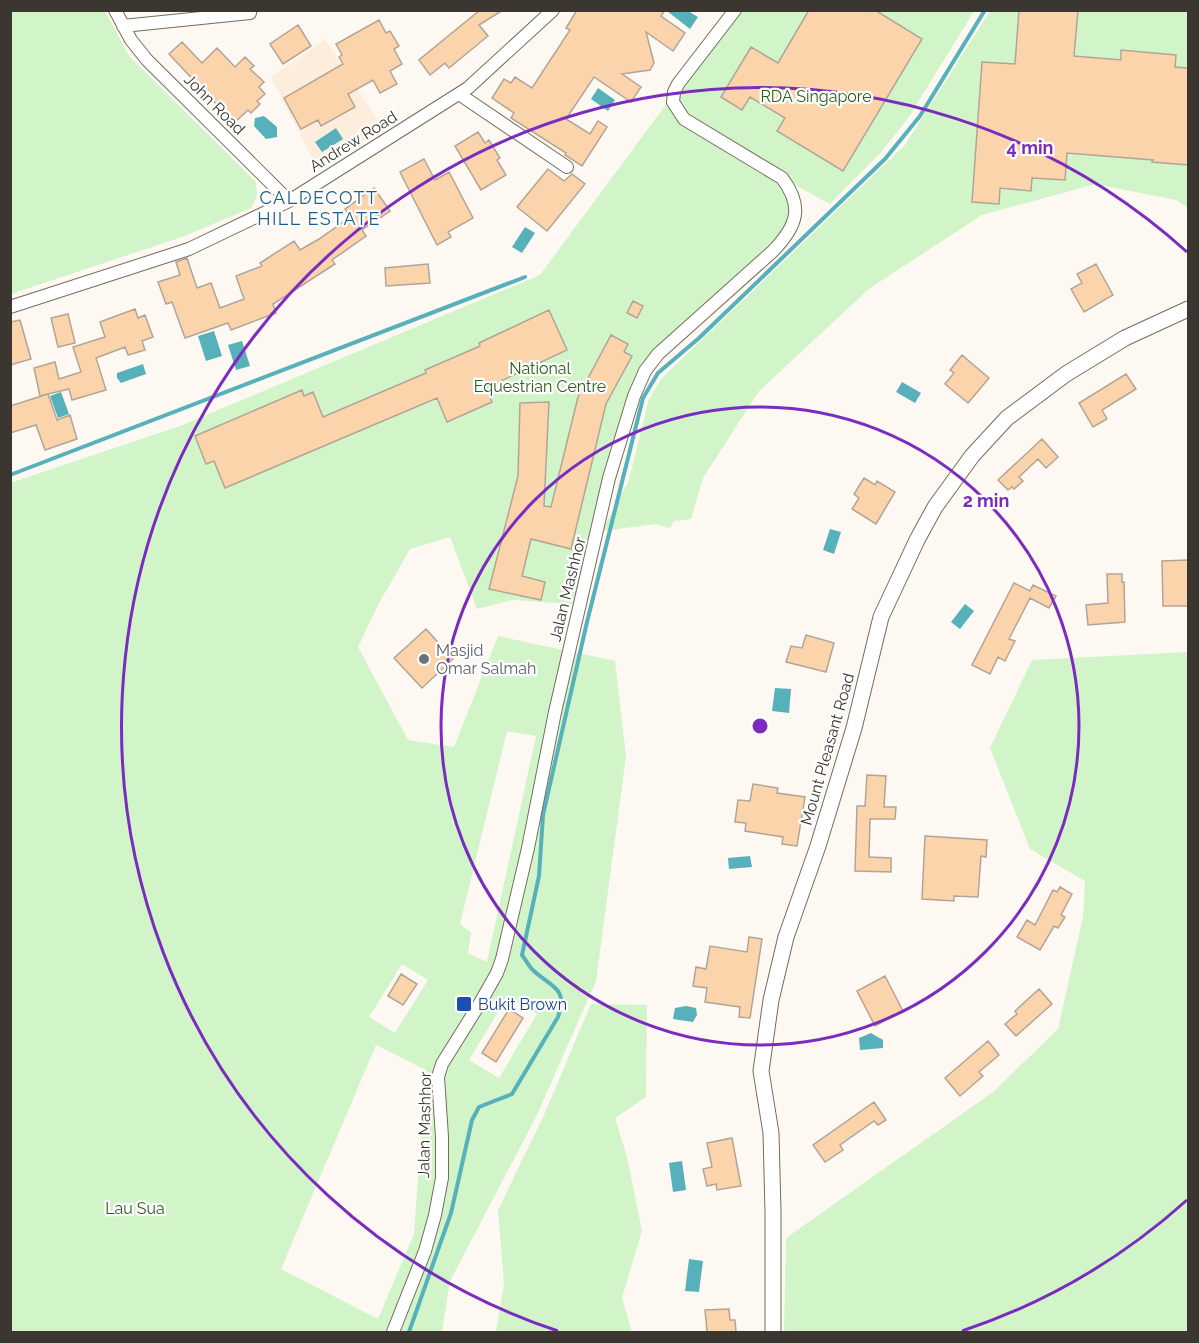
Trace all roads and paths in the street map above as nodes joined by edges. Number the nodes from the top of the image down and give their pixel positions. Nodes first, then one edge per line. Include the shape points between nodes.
1 (115, 10) edge
2 (553, 10) edge
3 (735, 10) edge
4 (250, 13) dead end
5 (123, 26) junction
6 (459, 94) junction
7 (567, 166) dead end
8 (289, 201) junction
9 (10, 306) edge
10 (1188, 309) edge
11 (393, 1332) edge
12 (773, 1332) edge

1 - 5 street, John Road
2 - 6 street, Andrew Road
3 - 11 street, Jalan Mashhor via 678,84 674,102 684,119 782,178 793,192 795,217 773,251 658,354 634,396 609,478 502,959 480,1003 447,1054 438,1077 442,1168 438,1196 425,1251
4 - 5 street
5 - 8 street, John Road via 147,60
6 - 7 street
6 - 8 street, Andrew Road
8 - 9 street, Andrew Road via 189,249
10 - 12 street, Mount Pleasant Road via 1125,338 1066,374 1007,418 972,456 935,507 881,617 854,728 786,937 771,1000 761,1071 771,1133

